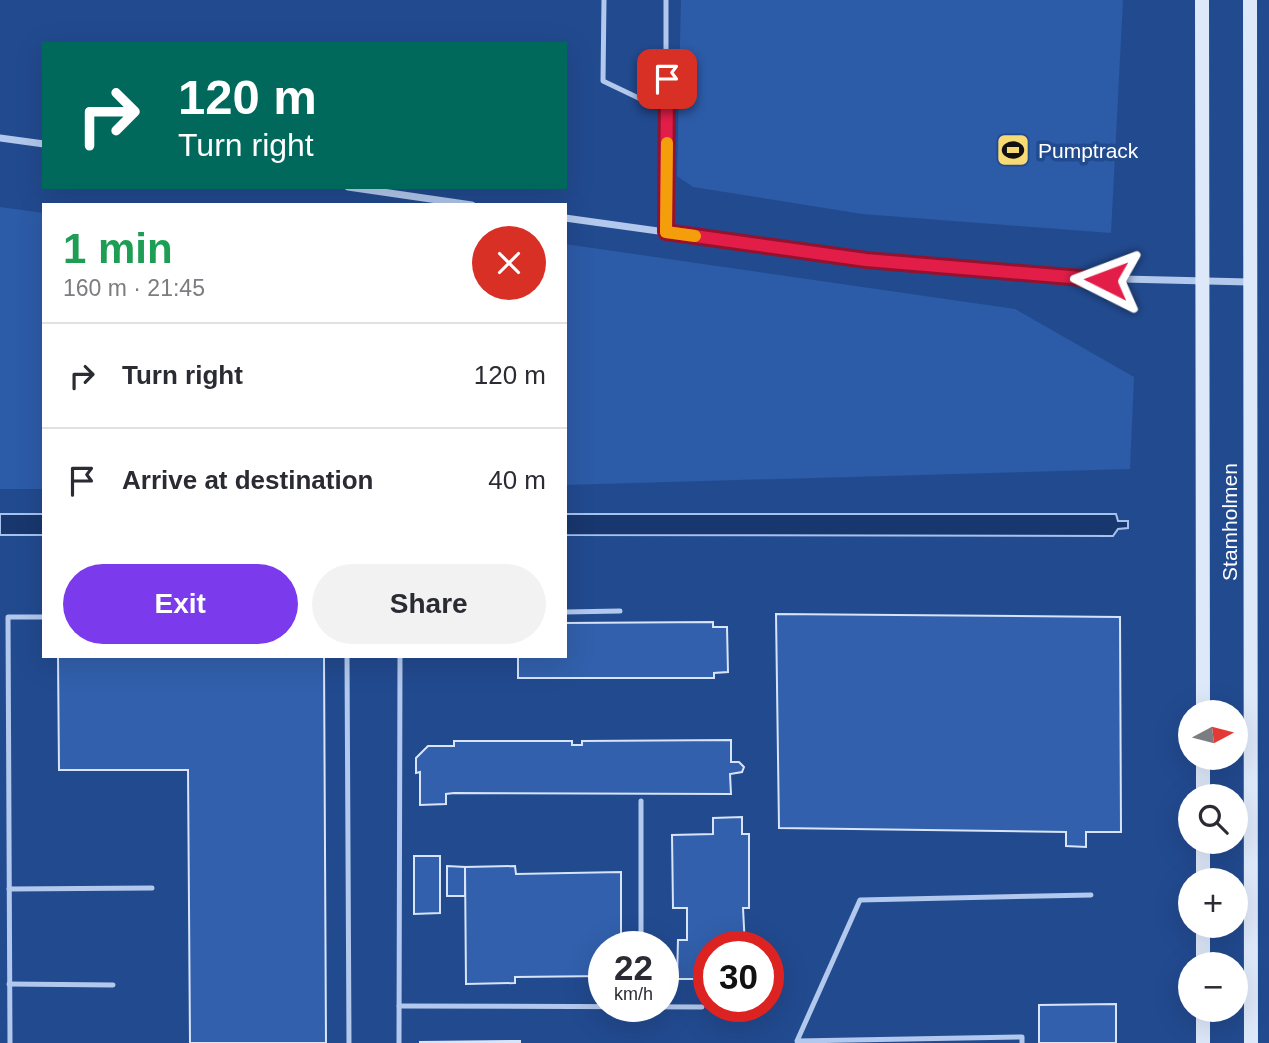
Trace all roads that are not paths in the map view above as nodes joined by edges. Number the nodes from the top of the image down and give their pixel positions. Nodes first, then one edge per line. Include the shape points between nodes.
1 (604, 0) edge
2 (666, 0) edge
3 (1202, 0) edge
4 (1250, 0) edge
5 (667, 106) junction
6 (0, 138) edge
7 (42, 144) edge
8 (362, 189) edge
9 (458, 203) edge
10 (567, 218) edge
11 (666, 232) junction
12 (1203, 281) junction
13 (1249, 282) junction
14 (620, 611) dead end
15 (567, 612) edge
16 (42, 617) edge
17 (347, 658) edge
18 (400, 658) edge
19 (1203, 700) edge
20 (641, 801) dead end
21 (152, 888) dead end
22 (9, 889) junction
23 (1091, 895) dead end
24 (641, 931) edge
25 (9, 984) junction
26 (113, 985) dead end
27 (399, 1006) junction
28 (588, 1006) edge
29 (1203, 1022) edge
30 (797, 1042) edge
31 (10, 1043) edge
32 (349, 1043) edge
33 (399, 1043) edge
34 (1022, 1043) edge
35 (1203, 1043) edge
36 (1251, 1043) edge

1 - 5 lane via 603,81 647,102
2 - 5 lane
3 - 12 street, Stamholmen
4 - 13 street, Stamholmen
5 - 11 lane
6 - 7 street
8 - 9 street
10 - 11 street
11 - 12 street via 866,260 1039,277
12 - 13 street
12 - 19 street, Stamholmen
13 - 36 street, Stamholmen
14 - 15 lane
16 - 22 lane via 8,617
17 - 32 lane
18 - 27 lane
20 - 24 lane
21 - 22 lane
22 - 25 lane
23 - 30 lane via 860,900
25 - 26 lane
25 - 31 lane
27 - 28 lane
27 - 33 lane
29 - 35 street
30 - 34 lane via 1022,1037

